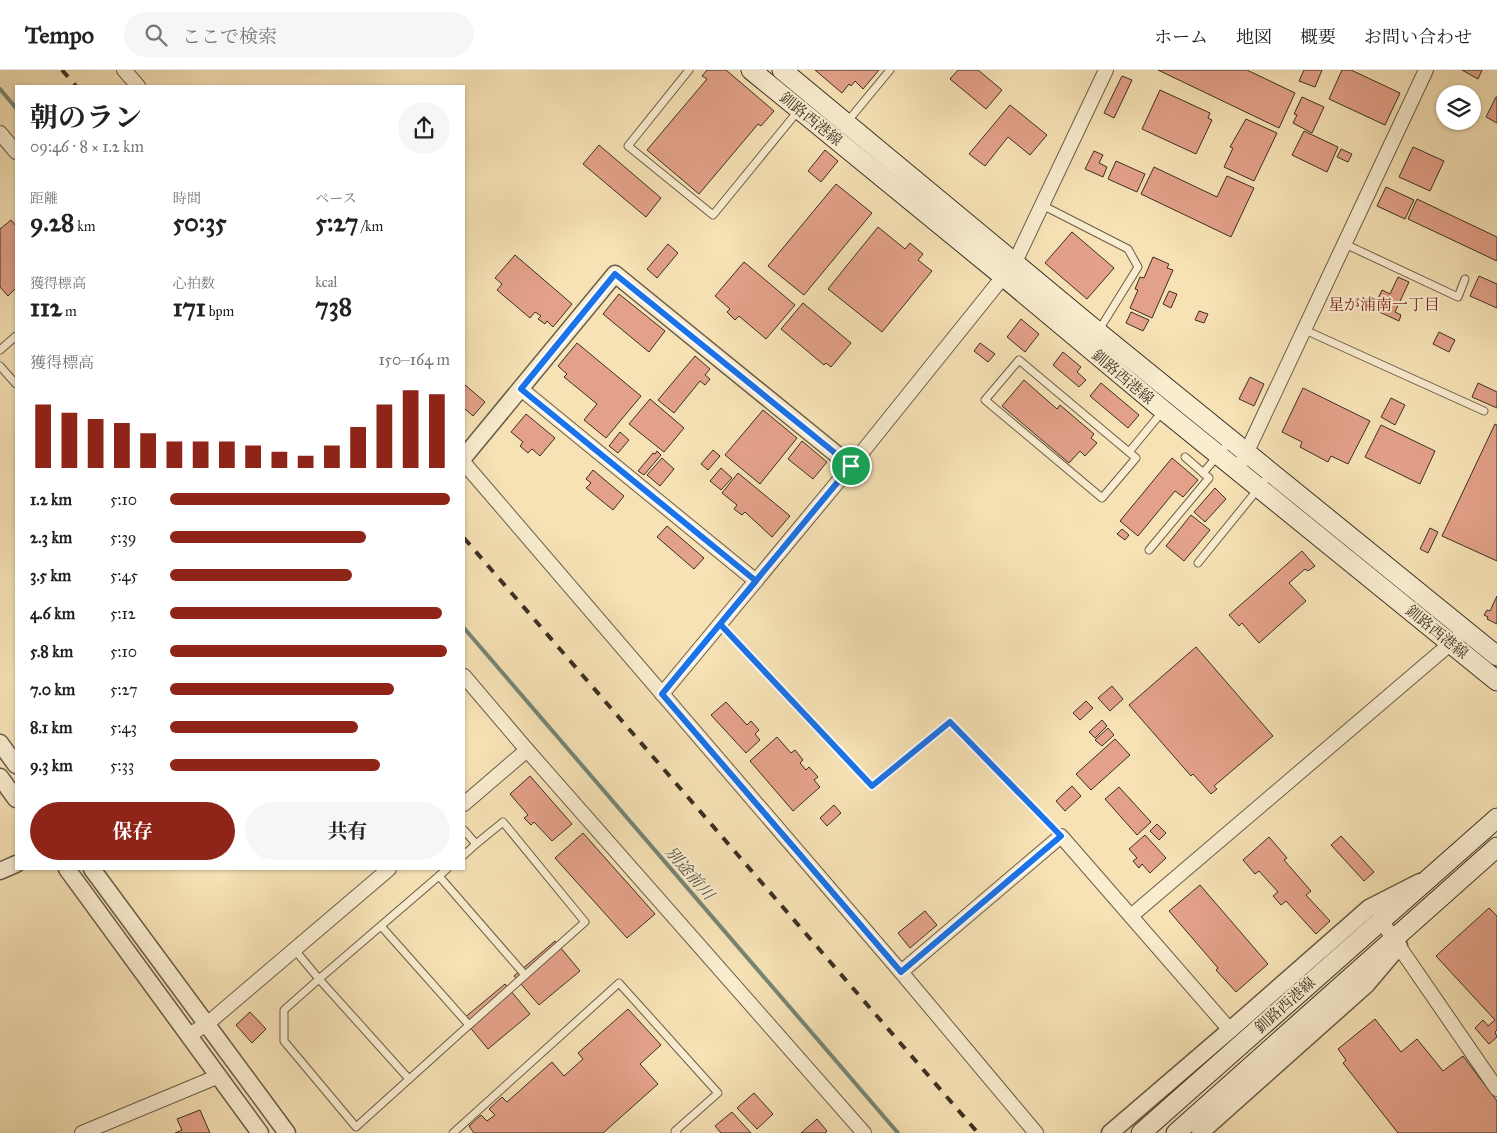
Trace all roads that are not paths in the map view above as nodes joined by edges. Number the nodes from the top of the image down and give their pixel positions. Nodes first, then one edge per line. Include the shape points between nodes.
1 (124, 70) edge
2 (689, 70) edge
3 (751, 70) edge
4 (890, 70) edge
5 (1106, 70) edge
6 (1426, 70) edge
7 (791, 75) edge
8 (137, 85) edge
9 (799, 109) junction
10 (846, 122) junction
11 (0, 133) edge
12 (15, 151) edge
13 (1042, 205) junction
14 (1345, 244) junction
15 (1010, 269) junction
16 (1465, 279) dead end
17 (1305, 330) junction
18 (1098, 332) junction
19 (15, 337) edge
20 (0, 350) edge
21 (0, 366) edge
22 (15, 383) edge
23 (521, 389) junction
24 (1176, 395) junction
25 (1163, 410) junction
26 (1484, 410) dead end
27 (1232, 440) junction
28 (1129, 452) junction
29 (1247, 453) junction
30 (1219, 454) junction
31 (465, 456) edge
32 (1185, 457) dead end
33 (465, 464) edge
34 (851, 466) junction
35 (1238, 470) junction
36 (1203, 473) junction
37 (1272, 473) junction
38 (1259, 488) junction
39 (1149, 550) dead end
40 (1198, 562) dead end
41 (756, 581) junction
42 (720, 624) junction
43 (1458, 637) junction
44 (1497, 656) edge
45 (465, 677) edge
46 (1497, 681) edge
47 (662, 694) junction
48 (0, 743) edge
49 (527, 750) junction
50 (15, 764) edge
51 (0, 777) edge
52 (15, 798) edge
53 (465, 803) edge
54 (1497, 818) edge
55 (465, 831) edge
56 (1061, 836) junction
57 (476, 844) junction
58 (1497, 847) edge
59 (465, 854) edge
60 (15, 864) edge
61 (68, 870) edge
62 (93, 870) edge
63 (388, 870) edge
64 (446, 870) edge
65 (0, 871) edge
66 (439, 876) junction
67 (1427, 879) junction
68 (1131, 916) junction
69 (1380, 920) junction
70 (381, 926) junction
71 (1396, 942) junction
72 (294, 950) junction
73 (901, 972) junction
74 (525, 975) junction
75 (319, 979) junction
76 (207, 1024) junction
77 (469, 1025) junction
78 (1230, 1030) junction
79 (189, 1035) junction
80 (219, 1076) junction
81 (409, 1079) junction
82 (1497, 1088) edge
83 (82, 1133) edge
84 (260, 1133) edge
85 (287, 1133) edge
86 (453, 1133) edge
87 (677, 1133) edge
88 (864, 1133) edge
89 (1036, 1133) edge
90 (1110, 1133) edge
91 (1141, 1133) edge
92 (1176, 1133) edge
93 (1200, 1133) edge

1 - 8 street
2 - 9 lane via 628,146 713,215
3 - 9 main road, 釧路西港線
4 - 10 lane
5 - 13 street
6 - 14 street
7 - 10 main road, 釧路西港線
9 - 15 main road, 釧路西港線
10 - 15 main road, 釧路西港線
11 - 12 street
13 - 15 street
13 - 18 lane via 1128,249 1138,267
14 - 16 lane via 1458,297
14 - 17 street
15 - 18 main road, 釧路西港線
15 - 25 main road, 釧路西港線
15 - 34 street
17 - 26 lane
17 - 29 street
18 - 24 main road, 釧路西港線
19 - 20 lane
21 - 22 lane
23 - 31 street
23 - 34 street via 615,274
23 - 41 street
24 - 25 lane
24 - 27 main road, 釧路西港線
25 - 28 lane
25 - 30 main road, 釧路西港線
27 - 29 main road, 釧路西港線
27 - 30 lane
28 - 28 lane via 1019,360 985,400 1102,498 1136,458
29 - 35 street
29 - 37 main road, 釧路西港線
30 - 35 main road, 釧路西港線
30 - 36 lane
32 - 36 lane
33 - 47 street
34 - 41 street
35 - 38 main road, 釧路西港線
36 - 39 lane via 1209,478
37 - 38 lane
37 - 43 main road, 釧路西港線
38 - 40 lane
38 - 43 main road, 釧路西港線
41 - 42 street
42 - 47 street
42 - 56 lane via 872,786 950,722
43 - 44 main road, 釧路西港線
43 - 46 main road, 釧路西港線
43 - 68 street
45 - 49 street
47 - 73 street
48 - 50 street
49 - 53 street
49 - 88 street
51 - 52 street
54 - 67 main road, 釧路西港線
55 - 57 lane
56 - 68 street
56 - 73 street
57 - 59 lane
57 - 74 lane via 503,822 584,922
58 - 71 main road, 釧路西港線
60 - 65 street
61 - 79 street
62 - 76 street
63 - 72 street
64 - 66 lane
66 - 70 lane
66 - 74 lane
67 - 69 main road, 釧路西港線
67 - 78 street via 1369,908
68 - 78 street
69 - 71 street
69 - 91 main road, 釧路西港線
70 - 75 lane
70 - 77 lane
71 - 82 street
71 - 92 main road, 釧路西港線
71 - 93 street via 1366,985
72 - 75 lane
72 - 76 street
73 - 89 street
74 - 77 lane
75 - 81 lane
75 - 81 lane via 284,1010 284,1041 356,1127
76 - 79 street
76 - 85 street
77 - 81 lane
78 - 90 street
79 - 80 street
80 - 83 street
80 - 84 street
86 - 87 lane via 619,983 718,1093 675,1131

